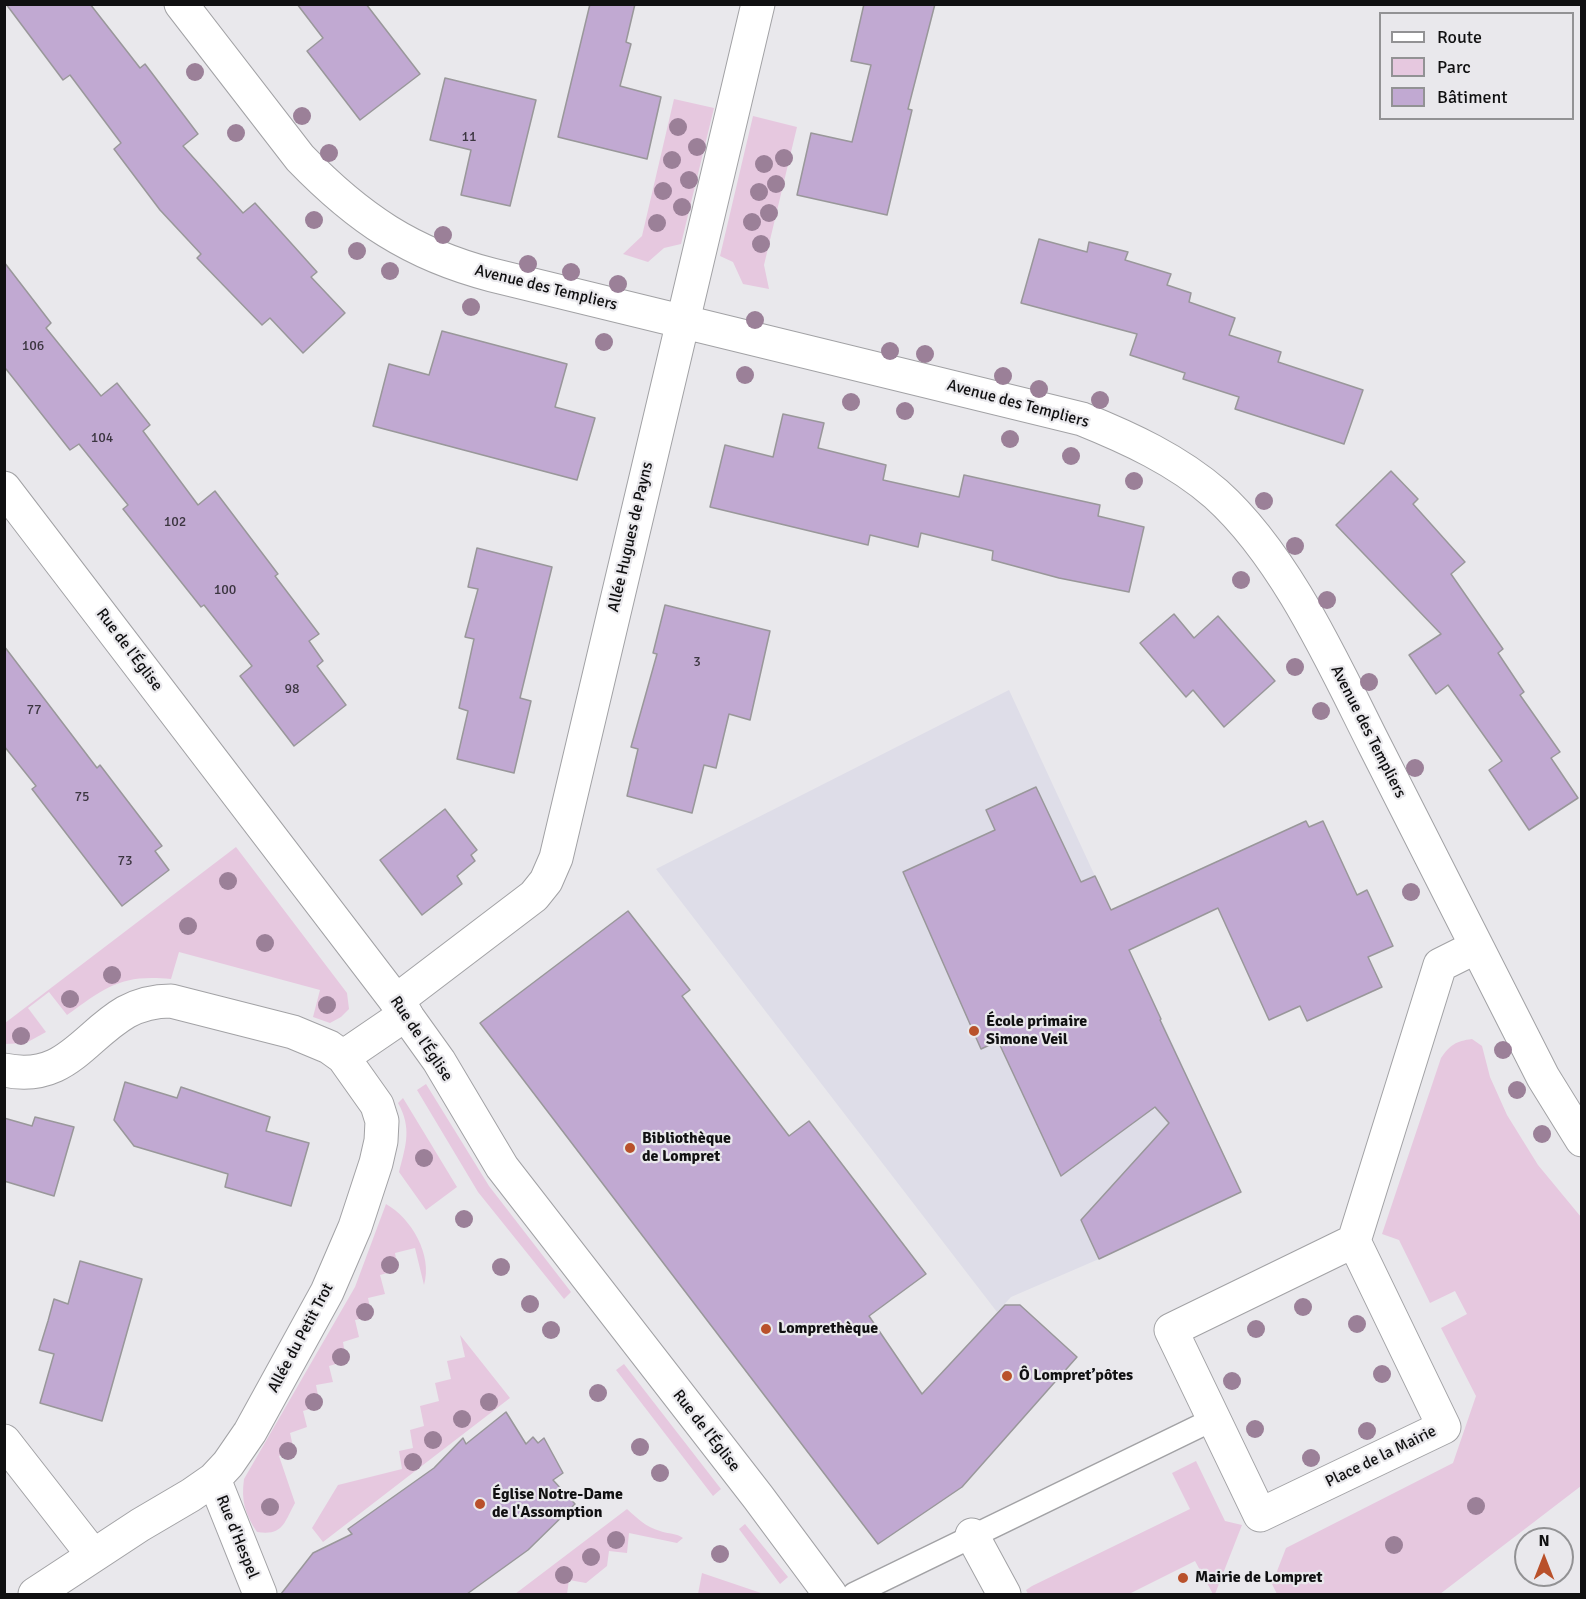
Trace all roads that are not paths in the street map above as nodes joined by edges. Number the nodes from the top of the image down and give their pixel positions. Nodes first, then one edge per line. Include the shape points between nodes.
1 (181, 4) edge
2 (758, 4) edge
3 (682, 322) junction
4 (4, 488) edge
5 (1476, 948) junction
6 (401, 1007) junction
7 (343, 1057) junction
8 (4, 1070) edge
9 (1581, 1140) edge
10 (1354, 1241) junction
11 (1214, 1419) junction
12 (4, 1441) edge
13 (214, 1479) junction
14 (972, 1535) junction
15 (93, 1555) junction
16 (35, 1594) edge
17 (261, 1594) edge
18 (830, 1594) edge
19 (854, 1594) edge
20 (1004, 1594) edge

1 - 3 street, Avenue des Templiers via 300,158 360,214 380,227 458,266
2 - 3 street, Allée Hugues de Payns
3 - 5 street, Avenue des Templiers via 1082,419 1160,455 1216,494 1275,564 1314,629
3 - 6 street, Allée Hugues de Payns via 556,858 534,896
4 - 6 street, Rue de l'Église
5 - 9 street, Avenue des Templiers via 1543,1077
5 - 10 street via 1440,965
6 - 7 street
6 - 18 street, Rue de l'Église via 502,1167
7 - 8 street, Allée du Petit Trot via 293,1032 171,1000 147,1003 124,1013 59,1064 39,1071
7 - 13 street, Allée du Petit Trot via 377,1105 382,1121 376,1163 352,1235 327,1292 250,1432
10 - 11 street, Place de la Mairie via 1171,1330
10 - 11 street, Place de la Mairie via 1444,1427 1260,1515
11 - 14 lane
12 - 15 street
13 - 15 street, Allée du Petit Trot
13 - 17 street, Rue d'Hespel
14 - 19 lane
14 - 20 street
15 - 16 street, Allée du Petit Trot

